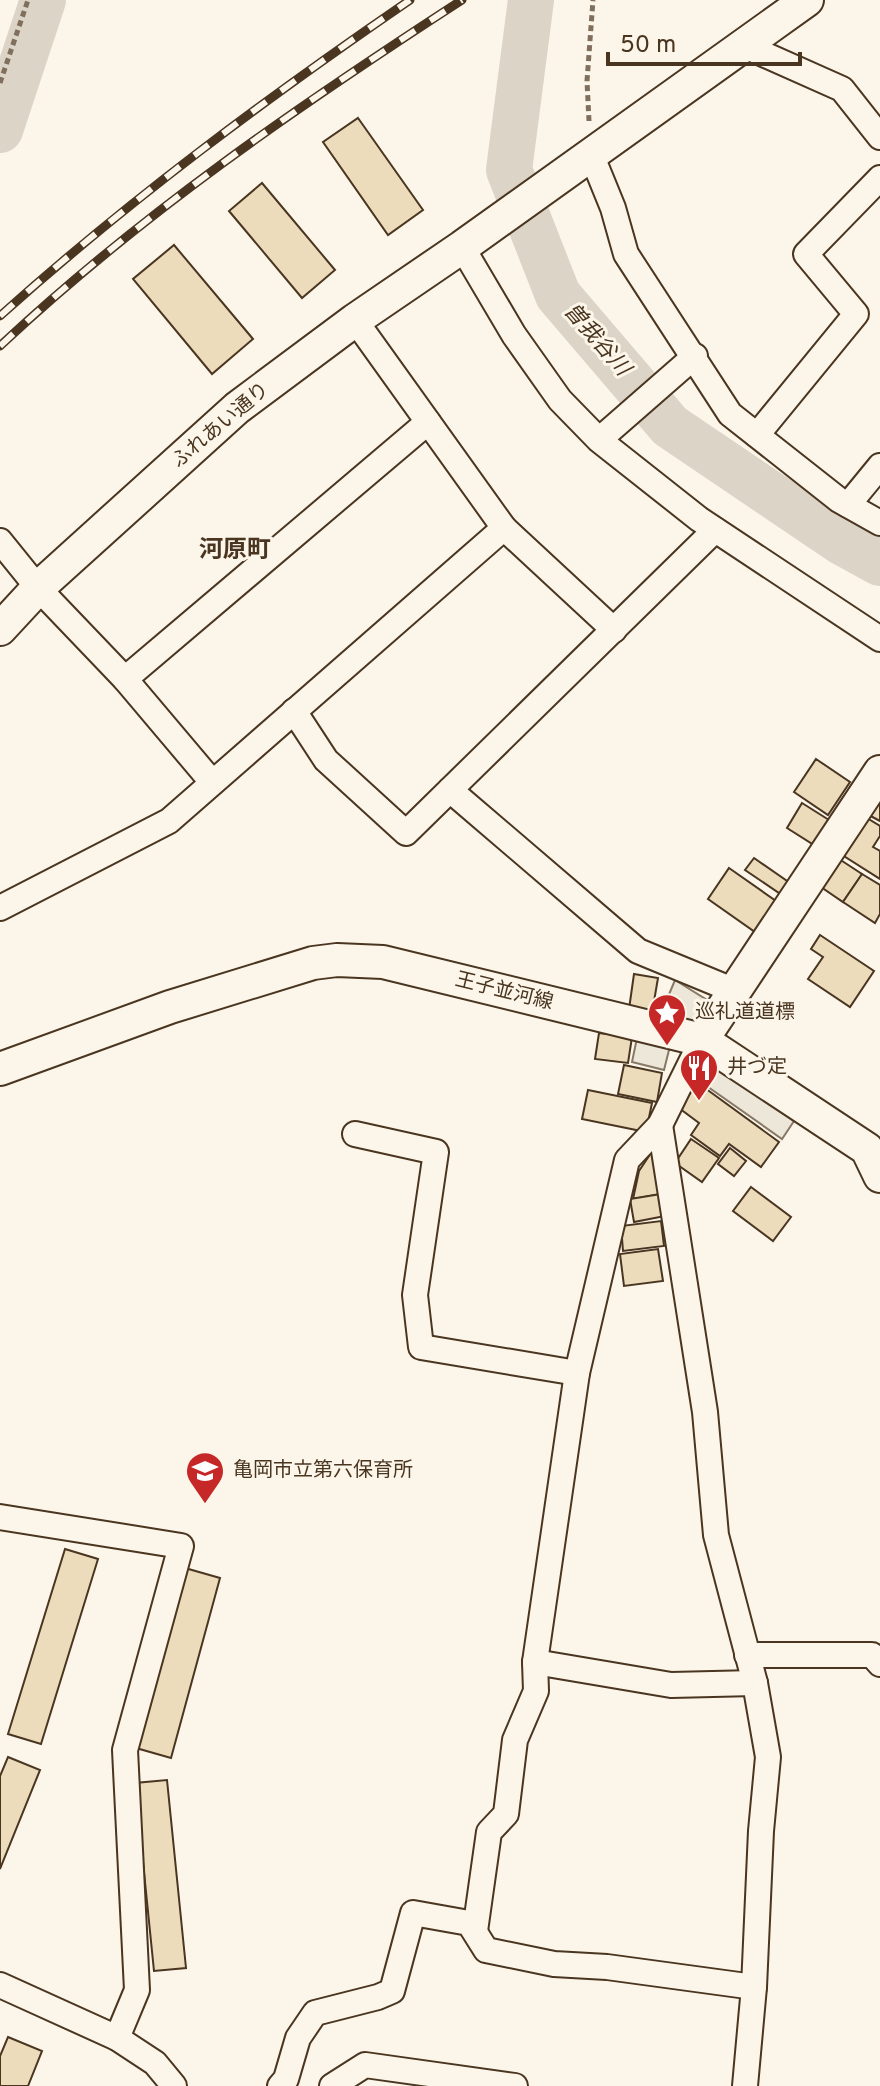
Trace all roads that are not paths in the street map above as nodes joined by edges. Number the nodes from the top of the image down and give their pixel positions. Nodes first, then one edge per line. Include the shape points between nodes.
1 (807, 0) edge
2 (743, 45) junction
3 (880, 137) edge
4 (591, 154) junction
5 (880, 178) edge
6 (462, 247) junction
7 (355, 320) junction
8 (695, 356) junction
9 (428, 422) junction
10 (608, 432) dead end
11 (757, 435) junction
12 (880, 466) edge
13 (848, 505) junction
14 (880, 523) edge
15 (504, 528) junction
16 (715, 530) junction
17 (0, 541) edge
18 (38, 588) junction
19 (0, 629) edge
20 (614, 630) junction
21 (880, 639) edge
22 (125, 679) junction
23 (294, 711) junction
24 (880, 772) edge
25 (212, 782) junction
26 (450, 790) junction
27 (0, 908) edge
28 (735, 991) junction
29 (702, 1040) junction
30 (0, 1069) edge
31 (660, 1125) junction
32 (355, 1134) dead end
33 (876, 1152) edge
34 (577, 1373) junction
35 (0, 1517) edge
36 (747, 1655) junction
37 (535, 1662) junction
38 (880, 1664) edge
39 (755, 1683) junction
40 (475, 1931) junction
41 (0, 1985) edge
42 (754, 1987) junction
43 (117, 2038) junction
44 (407, 2078) edge
45 (174, 2086) edge
46 (280, 2086) edge
47 (332, 2086) edge
48 (515, 2086) edge
49 (745, 2086) edge

1 - 2 street
2 - 3 street via 842,89
2 - 4 street
4 - 6 street, ふれあい通り
4 - 8 street via 626,254
5 - 11 street via 806,254 856,314
6 - 7 street, ふれあい通り
6 - 16 street via 560,400 599,440
7 - 9 street
7 - 18 street, ふれあい通り via 237,408
8 - 10 street
8 - 11 street via 730,414
9 - 15 street
9 - 22 street
11 - 13 street
12 - 13 street
13 - 14 street
15 - 20 street
15 - 23 street
16 - 20 street
16 - 21 street
17 - 18 street
18 - 19 street, ふれあい通り
18 - 22 street
20 - 26 street
22 - 25 street
23 - 25 street
23 - 26 street via 326,760 406,833
24 - 28 street
25 - 27 street via 169,821
26 - 28 street via 638,951
28 - 29 street
29 - 30 street, 王子並河線 via 383,962 337,960 224,989
29 - 31 street
29 - 33 street, 王子並河線
31 - 34 street via 627,1160
31 - 36 street via 705,1412 716,1535
32 - 34 street via 436,1152 415,1295 421,1347
34 - 37 street
35 - 43 street via 181,1546 125,1750 137,1990
36 - 38 street via 872,1655
36 - 39 street
37 - 39 street via 671,1685
37 - 40 street via 536,1691 515,1740 506,1814 489,1832
39 - 42 street via 768,1757
40 - 42 street via 486,1950 554,1964
40 - 46 street via 469,1923 413,1913 392,1991 315,2013 298,2038
41 - 43 street
42 - 49 street
43 - 45 street via 155,2063
44 - 47 street via 365,2065
44 - 48 street

